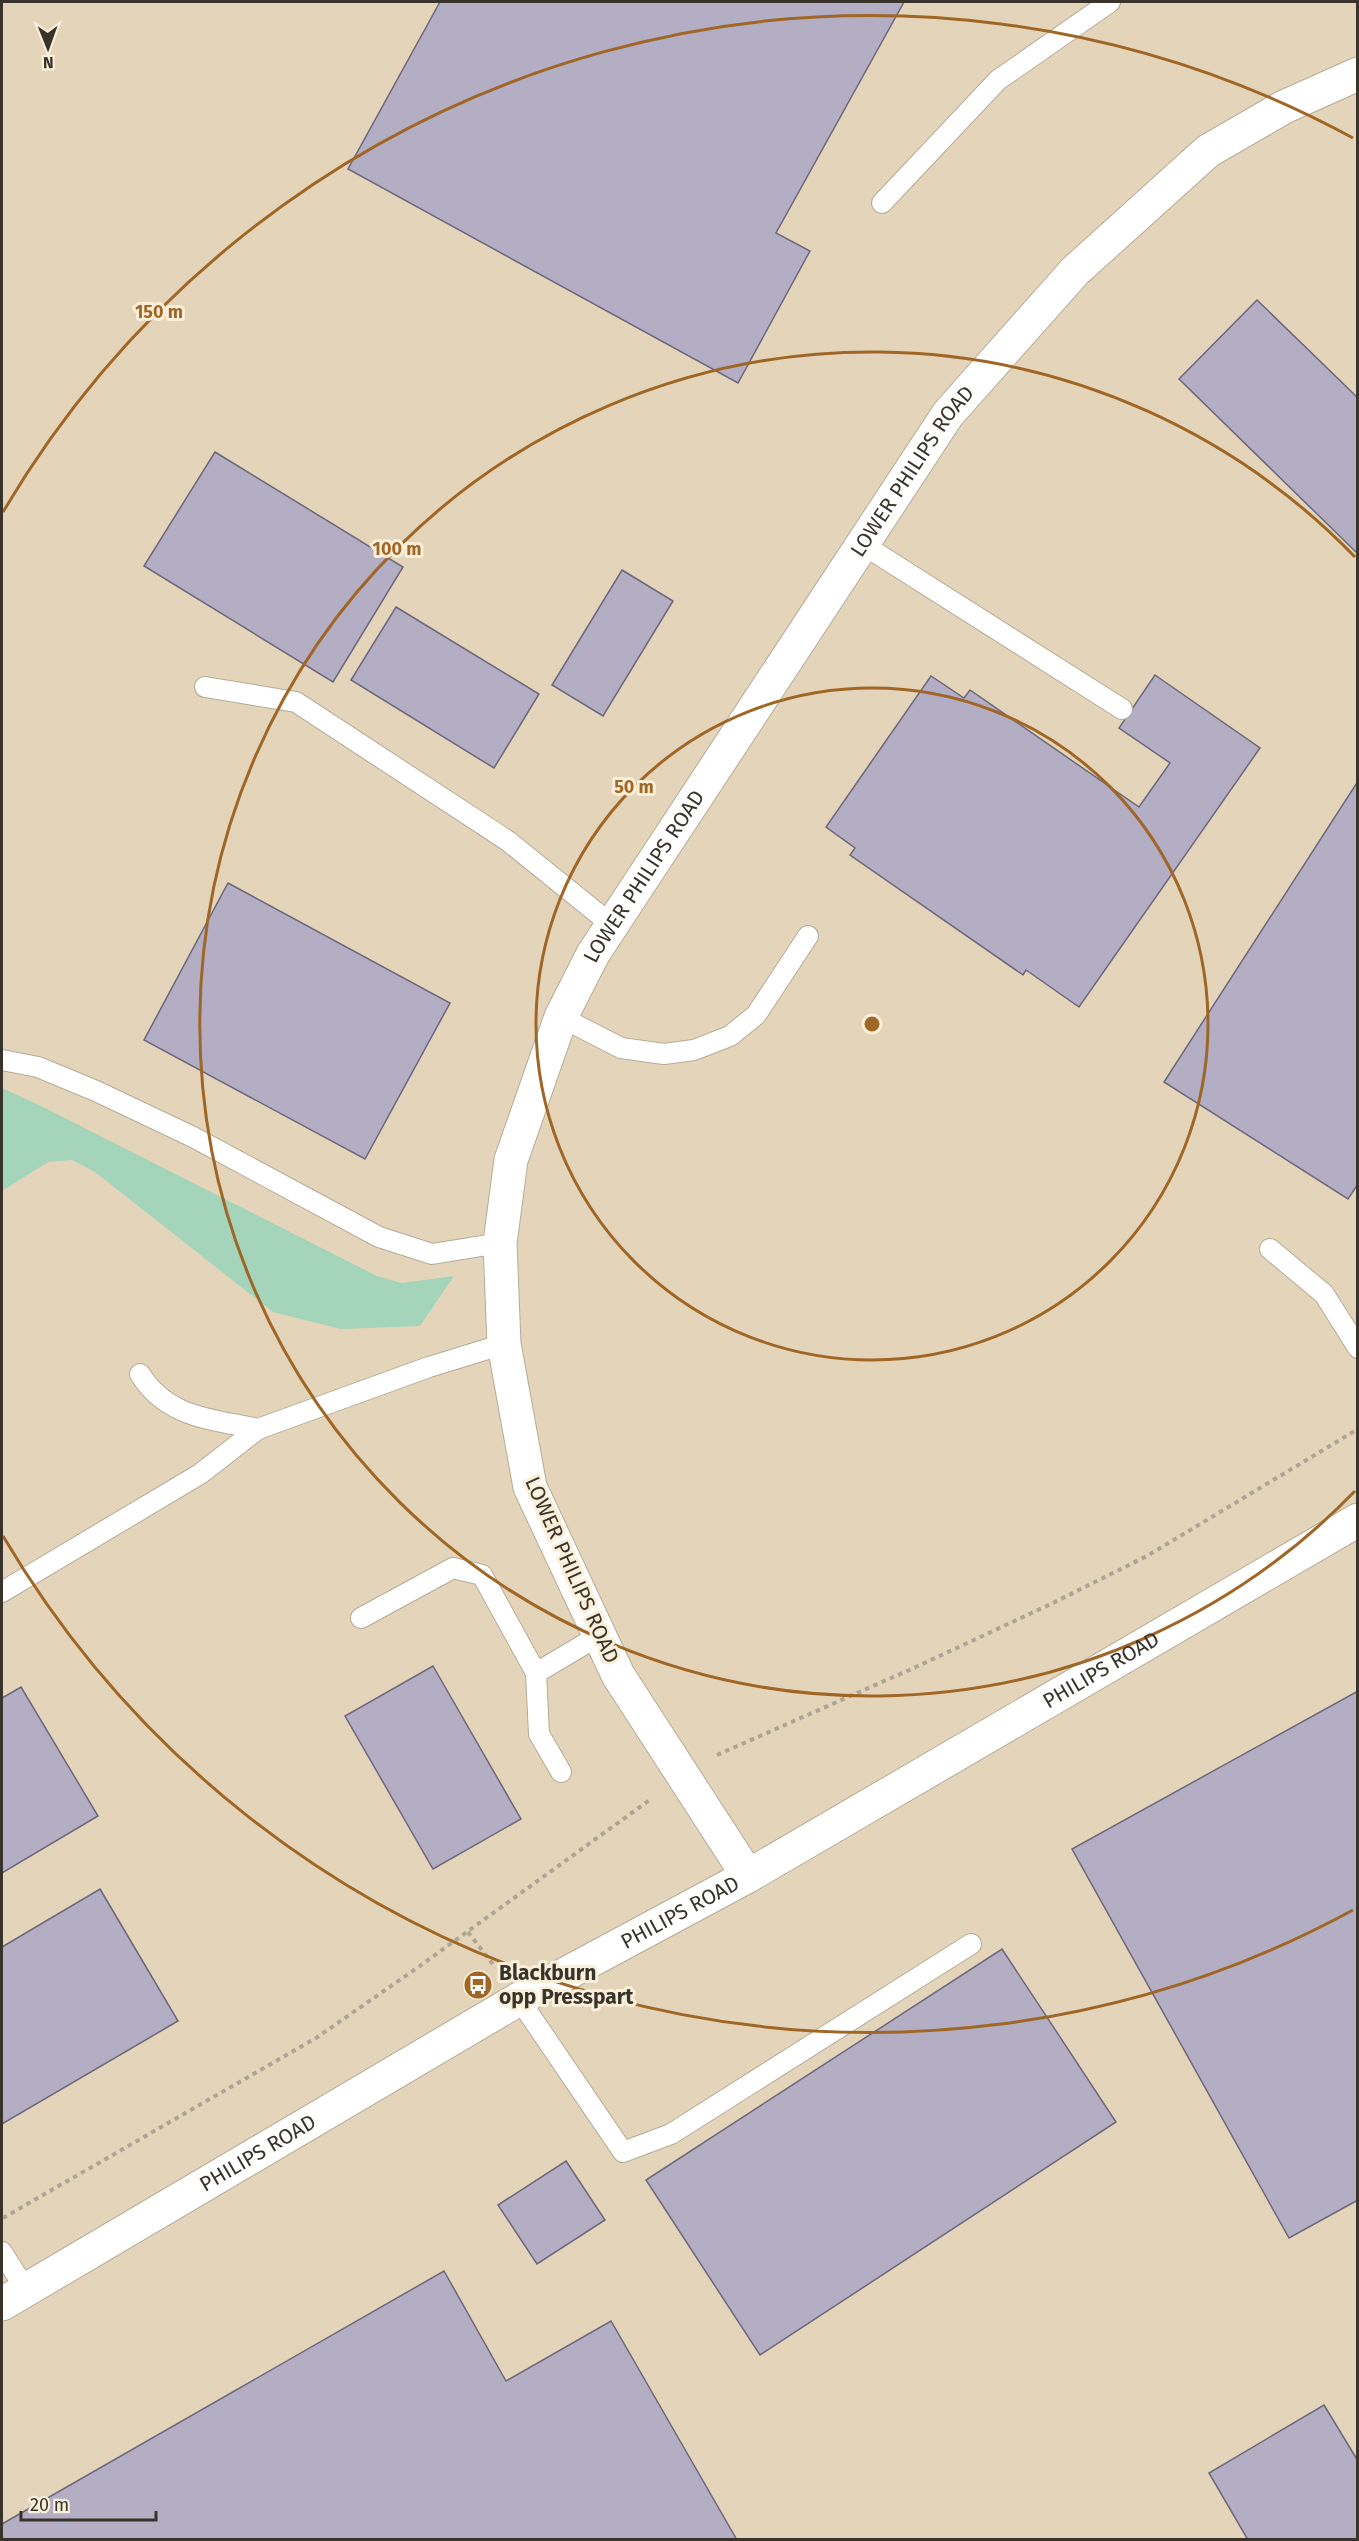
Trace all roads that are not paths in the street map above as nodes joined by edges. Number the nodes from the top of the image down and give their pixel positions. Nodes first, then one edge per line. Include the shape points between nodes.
1 (1110, 2) edge
2 (1358, 75) edge
3 (882, 203) dead end
4 (862, 544) junction
5 (205, 687) dead end
6 (1122, 709) dead end
7 (612, 925) junction
8 (808, 936) dead end
9 (561, 1017) junction
10 (2, 1060) edge
11 (500, 1243) junction
12 (1270, 1249) dead end
13 (504, 1344) junction
14 (1358, 1348) edge
15 (140, 1374) dead end
16 (258, 1429) junction
17 (1358, 1520) edge
18 (2, 1592) edge
19 (361, 1618) dead end
20 (600, 1635) junction
21 (536, 1673) junction
22 (561, 1772) dead end
23 (748, 1876) junction
24 (971, 1944) dead end
25 (519, 1999) junction
26 (2, 2252) edge
27 (14, 2297) edge

1 - 3 lane via 998,80
2 - 4 street, LOWER PHILIPS ROAD via 1284,107 1209,151 1075,271 948,414
4 - 6 lane
4 - 7 street, LOWER PHILIPS ROAD
5 - 7 lane via 296,702 508,841
7 - 9 street, LOWER PHILIPS ROAD
8 - 9 lane via 756,1015 730,1036 694,1050 664,1054 621,1048
9 - 11 street, LOWER PHILIPS ROAD via 511,1160
10 - 11 lane via 38,1067 96,1091 193,1137 379,1237 432,1254
11 - 13 street, LOWER PHILIPS ROAD
12 - 14 lane via 1324,1294
13 - 16 lane
13 - 20 street, LOWER PHILIPS ROAD via 530,1487
15 - 16 lane via 150,1390 187,1414
16 - 18 lane via 201,1474
17 - 23 street, PHILIPS ROAD
19 - 21 lane via 453,1568 482,1575
20 - 21 lane
20 - 23 street, LOWER PHILIPS ROAD via 618,1676
21 - 22 lane via 539,1734
23 - 25 street, PHILIPS ROAD
24 - 25 lane via 671,2134 623,2152
25 - 27 street, PHILIPS ROAD
26 - 27 lane

